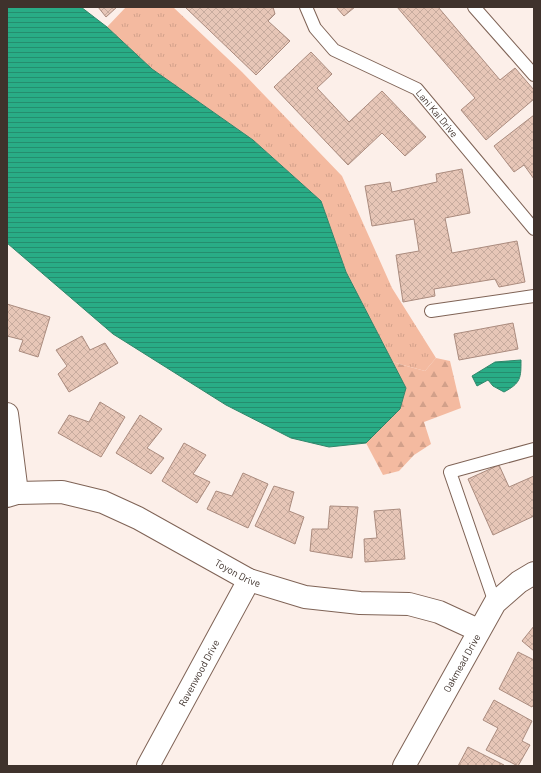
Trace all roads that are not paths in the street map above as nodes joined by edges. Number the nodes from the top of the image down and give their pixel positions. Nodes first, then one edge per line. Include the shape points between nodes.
1 (306, 7) edge
2 (474, 7) edge
3 (534, 75) edge
4 (534, 229) edge
5 (534, 296) edge
6 (431, 311) dead end
7 (7, 414) edge
8 (534, 449) edge
9 (12, 495) edge
10 (534, 573) edge
11 (249, 580) junction
12 (495, 603) junction
13 (478, 630) junction
14 (148, 766) edge
15 (404, 766) edge

1 - 4 lane, Lani Kai Drive via 315,28 334,50 417,89
2 - 3 lane
5 - 6 lane
7 - 9 street
8 - 12 lane via 450,472
9 - 11 street, Toyon Drive via 62,492 103,502 138,518
10 - 12 street, Oakmead Drive via 519,582
11 - 13 street, Toyon Drive via 305,597 360,603 409,604 439,612
11 - 14 street, Ravenwood Drive
12 - 13 street, Oakmead Drive
13 - 15 street, Oakmead Drive

